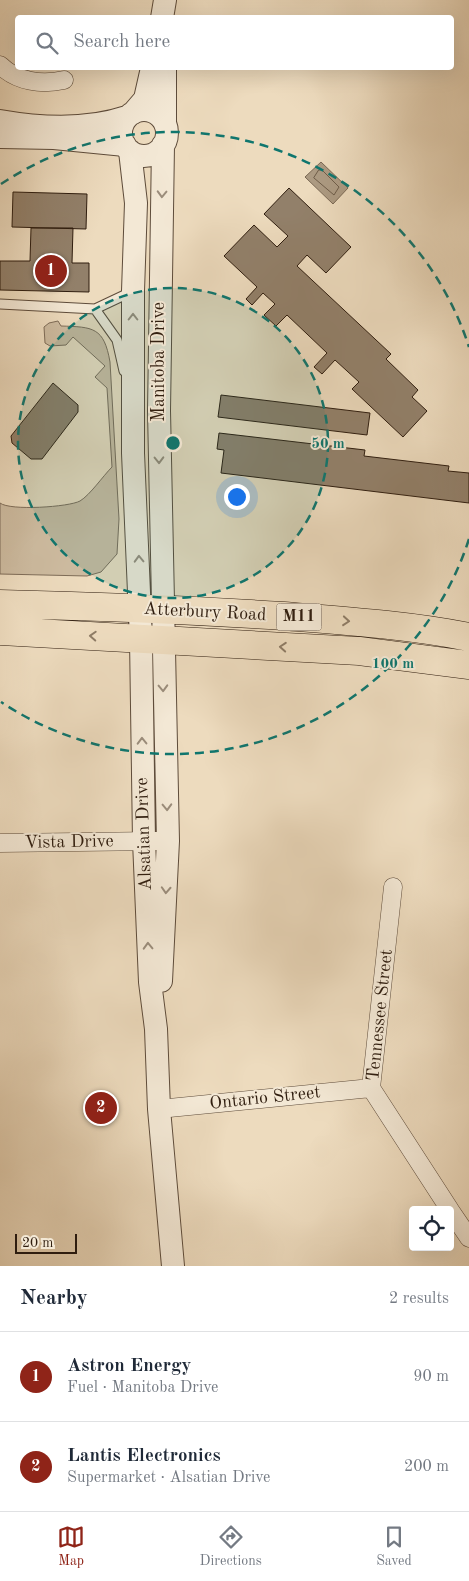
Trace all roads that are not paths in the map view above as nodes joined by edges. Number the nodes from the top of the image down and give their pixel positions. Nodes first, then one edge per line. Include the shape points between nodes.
1 (165, 0) edge
2 (164, 15) edge
3 (0, 66) edge
4 (152, 70) edge
5 (165, 70) edge
6 (64, 80) dead end
7 (130, 115) junction
8 (0, 121) edge
9 (164, 134) junction
10 (0, 137) edge
11 (128, 148) junction
12 (133, 291) junction
13 (0, 304) edge
14 (95, 309) junction
15 (132, 403) junction
16 (0, 604) edge
17 (152, 608) junction
18 (0, 631) edge
19 (469, 637) edge
20 (152, 639) junction
21 (469, 665) edge
22 (144, 841) junction
23 (168, 841) junction
24 (0, 843) edge
25 (393, 887) dead end
26 (156, 1029) junction
27 (371, 1088) junction
28 (158, 1109) junction
29 (447, 1206) edge
30 (454, 1216) edge
31 (469, 1238) edge
32 (173, 1266) edge

1 - 2 street
3 - 6 street via 27,80 42,83
4 - 7 street via 145,99
5 - 9 street, Manitoba Drive
7 - 8 street via 95,125
7 - 9 street via 151,111 161,117
7 - 11 street via 121,131
9 - 11 street via 150,155 138,155
9 -> 17 street, Manitoba Drive
10 - 11 street via 54,138
11 - 12 street, Manitoba Drive via 136,203
12 - 14 lane
15 -> 12 street, Manitoba Drive
13 - 14 lane
14 - 15 lane via 117,340
17 -> 15 street, Manitoba Drive
16 - 17 main road, Atterbury Road / M11
17 -> 19 main road, Atterbury Road / M11 via 349,621
17 - 20 street
20 -> 18 main road, Atterbury Road / M11
21 -> 20 main road, Atterbury Road / M11 via 359,651
22 -> 20 street, Alsatian Drive
20 -> 23 street, Alsatian Drive
22 - 23 street, Vista Drive
22 - 24 street, Vista Drive
26 -> 22 street, Alsatian Drive via 150,982
23 -> 26 street, Alsatian Drive via 164,952
25 - 27 street, Tennessee Street
26 - 28 street, Alsatian Drive
27 - 28 street, Ontario Street
27 - 29 street, Tennessee Street
28 - 32 street, Alsatian Drive
30 - 31 street, Tennessee Street

